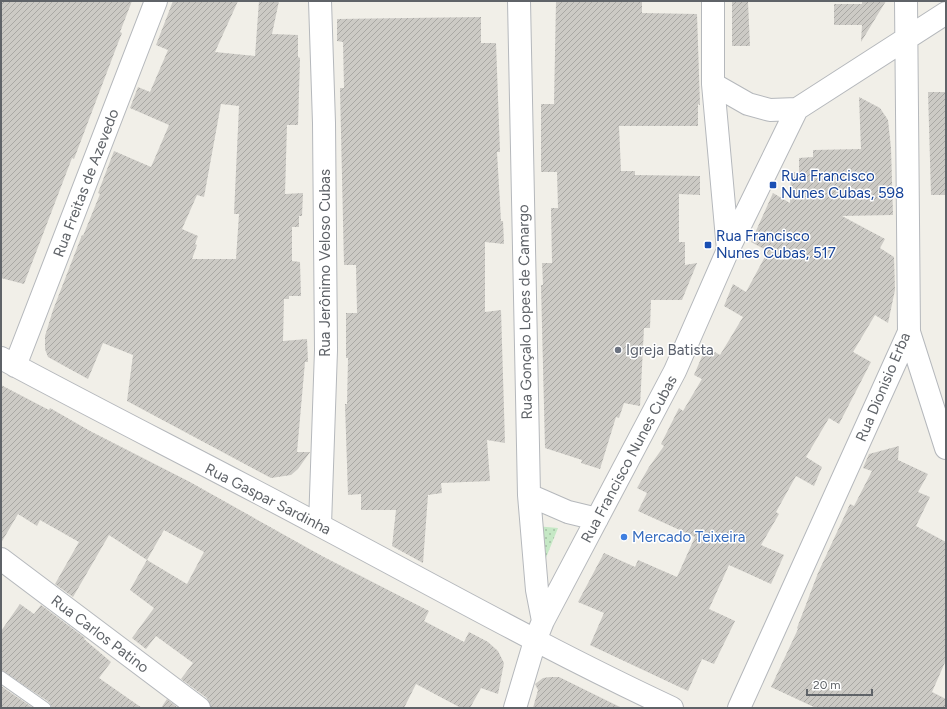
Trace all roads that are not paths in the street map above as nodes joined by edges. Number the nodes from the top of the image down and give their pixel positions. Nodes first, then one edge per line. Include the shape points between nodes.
1 (156, 1) edge
2 (320, 1) edge
3 (519, 1) edge
4 (714, 1) edge
5 (906, 1) edge
6 (946, 13) edge
7 (906, 40) junction
8 (713, 84) junction
9 (797, 109) junction
10 (728, 250) junction
11 (909, 332) junction
12 (8, 362) edge
13 (946, 448) edge
14 (529, 495) junction
15 (597, 519) junction
16 (320, 525) junction
17 (1, 559) edge
18 (539, 631) junction
19 (1, 677) edge
20 (45, 708) edge
21 (199, 708) edge
22 (515, 708) edge
23 (672, 708) edge
24 (739, 708) edge

1 - 12 street, Rua Freitas de Azevedo
2 - 16 street, Rua Jerônimo Veloso Cubas via 326,350
3 - 14 street, Rua Gonçalo Lopes de Camargo
4 - 8 street
5 - 7 street, Rua Dionisio Erba
6 - 7 street
7 - 9 street
7 - 11 street, Rua Dionisio Erba
8 - 9 street via 748,104 770,110
8 - 10 street
9 - 10 street, Rua Francisco Nunes Cubas
10 - 15 street, Rua Francisco Nunes Cubas via 675,371
11 - 13 street
11 - 24 street, Rua Dionisio Erba
12 - 16 street, Rua Gaspar Sardinha
14 - 15 street via 568,512
14 - 18 street, Rua Gonçalo Lopes de Camargo
15 - 18 street, Rua Francisco Nunes Cubas
16 - 18 street, Rua Gaspar Sardinha
17 - 21 street, Rua Carlos Patino
18 - 22 street, Rua Francisco Nunes Cubas
18 - 23 street, Rua Gaspar Sardinha via 596,672
19 - 20 lane

